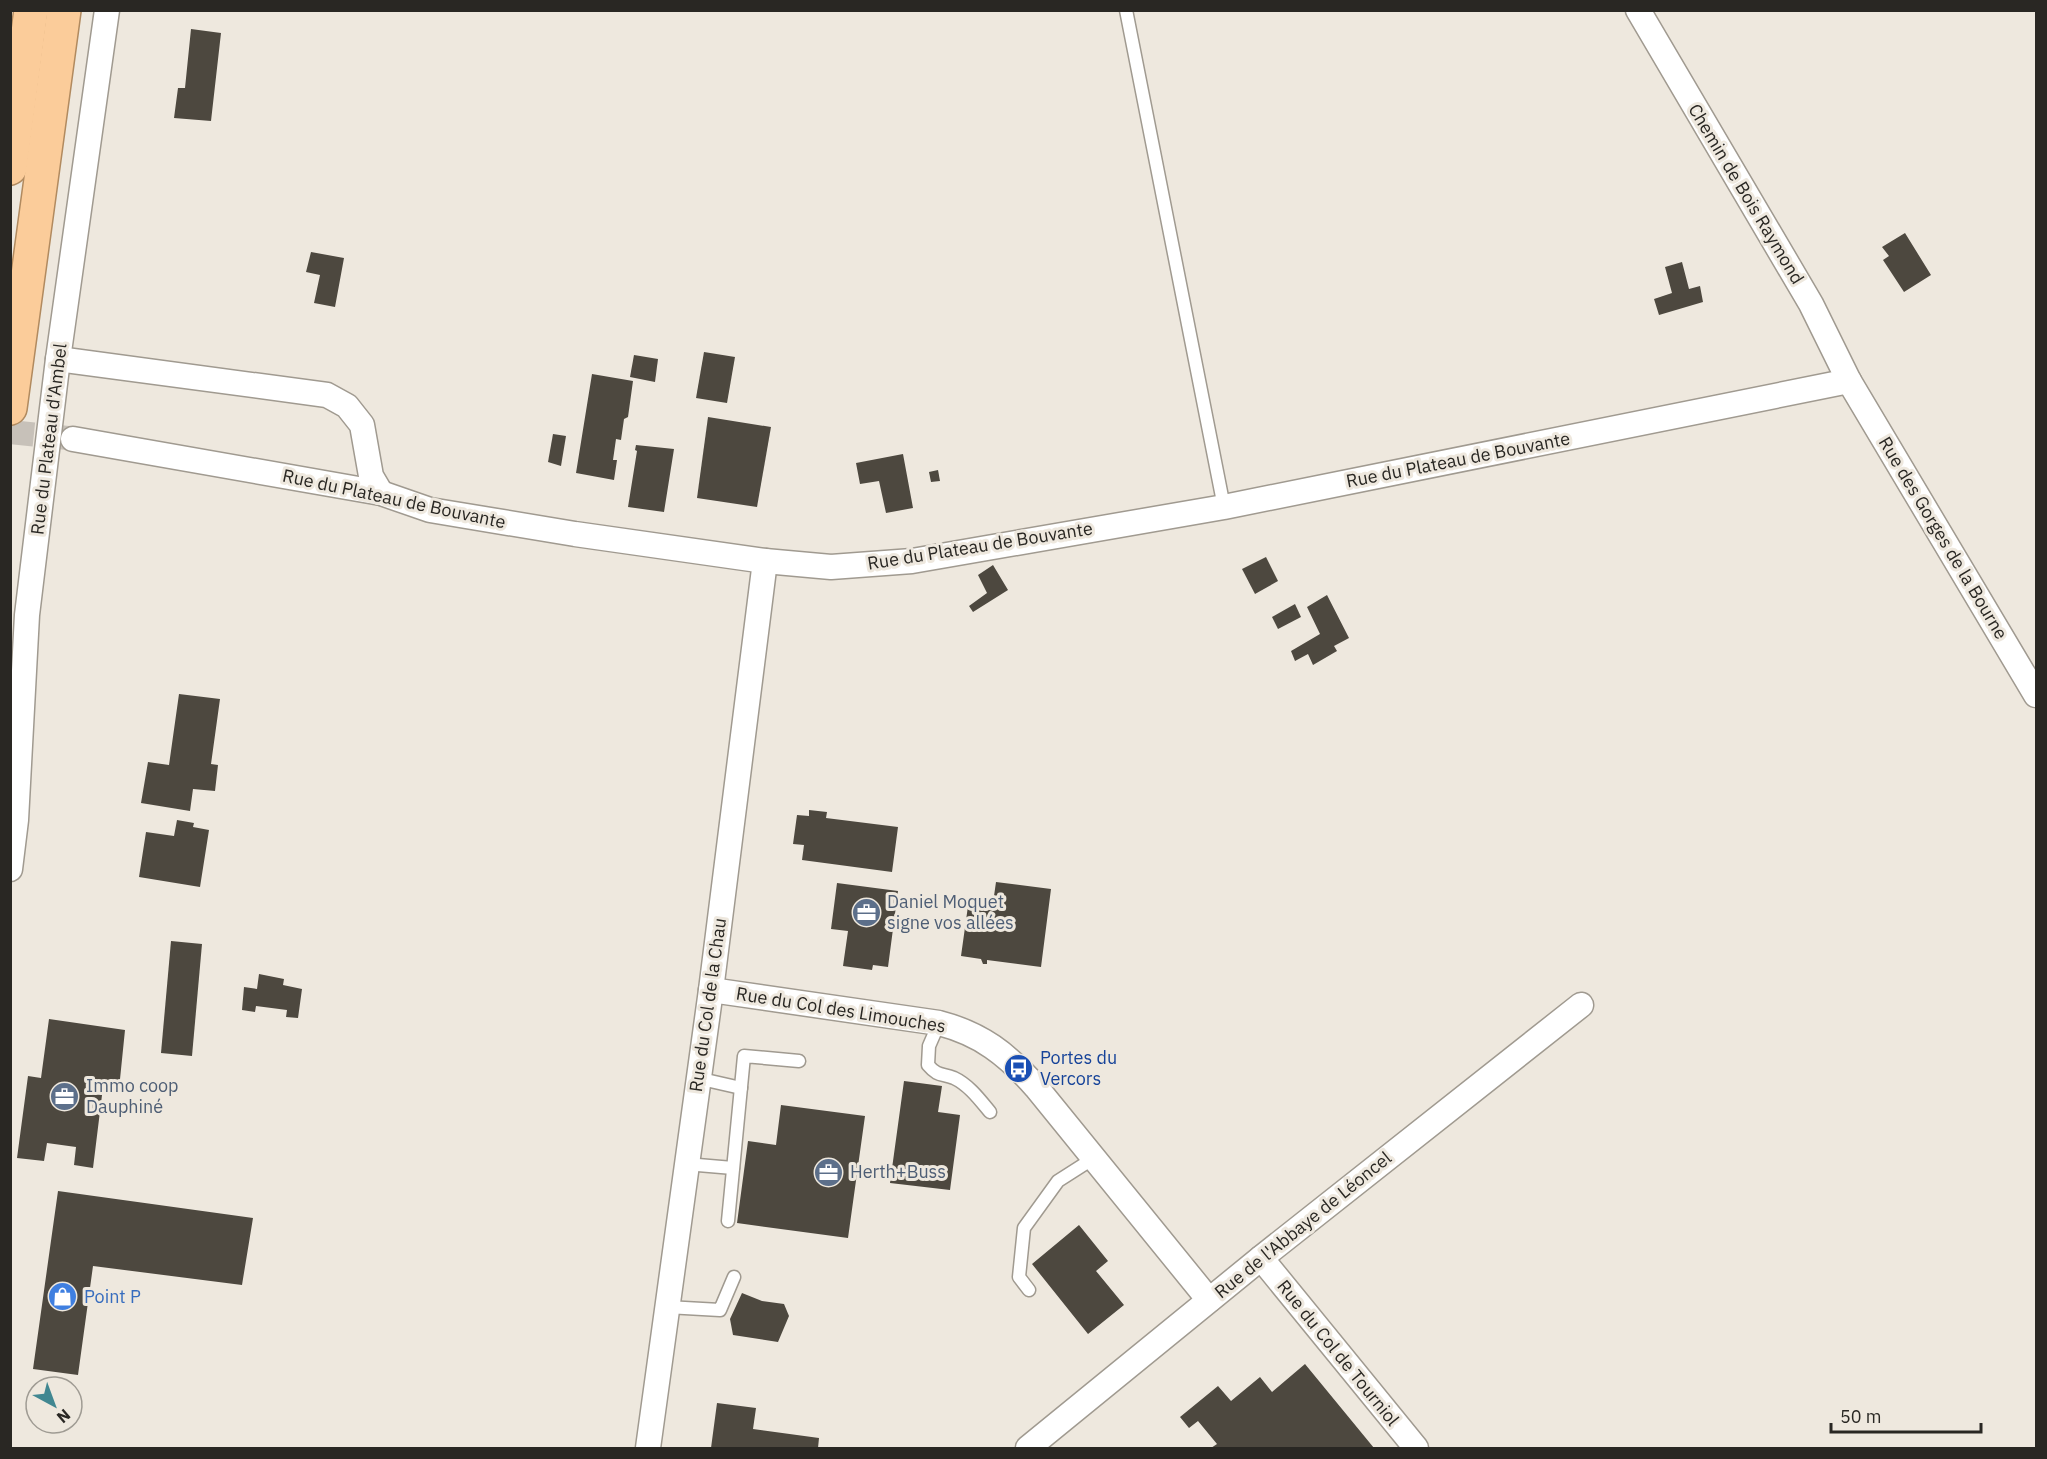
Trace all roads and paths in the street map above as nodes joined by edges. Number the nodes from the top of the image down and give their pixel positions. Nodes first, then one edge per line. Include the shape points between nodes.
1 (31, 10) edge
2 (64, 10) edge
3 (107, 10) edge
4 (1126, 10) edge
5 (1638, 10) edge
6 (10, 168) edge
7 (58, 359) junction
8 (1849, 381) junction
9 (10, 408) edge
10 (73, 439) tunnel mouth
11 (381, 493) junction
12 (1224, 507) junction
13 (765, 561) junction
14 (2037, 695) edge
15 (10, 869) edge
16 (711, 990) junction
17 (1581, 1005) dead end
18 (939, 1023) junction
19 (799, 1061) dead end
20 (697, 1078) junction
21 (741, 1088) junction
22 (990, 1112) dead end
23 (1094, 1158) junction
24 (686, 1164) junction
25 (733, 1168) junction
26 (728, 1221) dead end
27 (1261, 1258) junction
28 (734, 1276) dead end
29 (1029, 1290) dead end
30 (1209, 1300) junction
31 (667, 1307) junction
32 (648, 1449) edge
33 (1028, 1449) edge
34 (1416, 1449) edge

1 - 6 highway
2 - 9 highway
3 - 7 street, Rue du Plateau d'Ambel
4 - 12 lane
5 - 8 street, Chemin de Bois Raymond via 1811,304
7 - 11 street via 327,395 347,406 362,425 371,476
7 - 15 street, Rue du Plateau d'Ambel via 27,615
8 - 12 street, Rue du Plateau de Bouvante
8 - 14 street, Rue des Gorges de la Bourne
10 - 11 street, Rue du Plateau de Bouvante
11 - 13 street, Rue du Plateau de Bouvante via 430,510
12 - 13 street, Rue du Plateau de Bouvante via 912,561 831,567
13 - 16 street, Rue du Col de la Chau
16 - 18 street, Rue du Col des Limouches
16 - 20 street, Rue du Col de la Chau
17 - 27 street, Rue de l'Abbaye de Léoncel
18 - 22 lane via 928,1046 928,1065 935,1073 955,1078
18 - 23 street, Rue du Col des Limouches via 978,1037 1019,1068
19 - 21 lane via 744,1056
20 - 21 lane
20 - 24 street, Rue du Col de la Chau
21 - 25 lane
23 - 29 lane via 1058,1181 1023,1228 1019,1277
23 - 30 street, Rue du Col des Limouches
24 - 25 lane
24 - 31 street, Rue du Col de la Chau
25 - 26 lane
27 - 30 street, Rue de l'Abbaye de Léoncel
27 - 34 street, Rue du Col de Tourniol
28 - 31 lane via 720,1310
30 - 33 street, Rue de l'Abbaye de Léoncel
31 - 32 street, Rue du Col de la Chau

